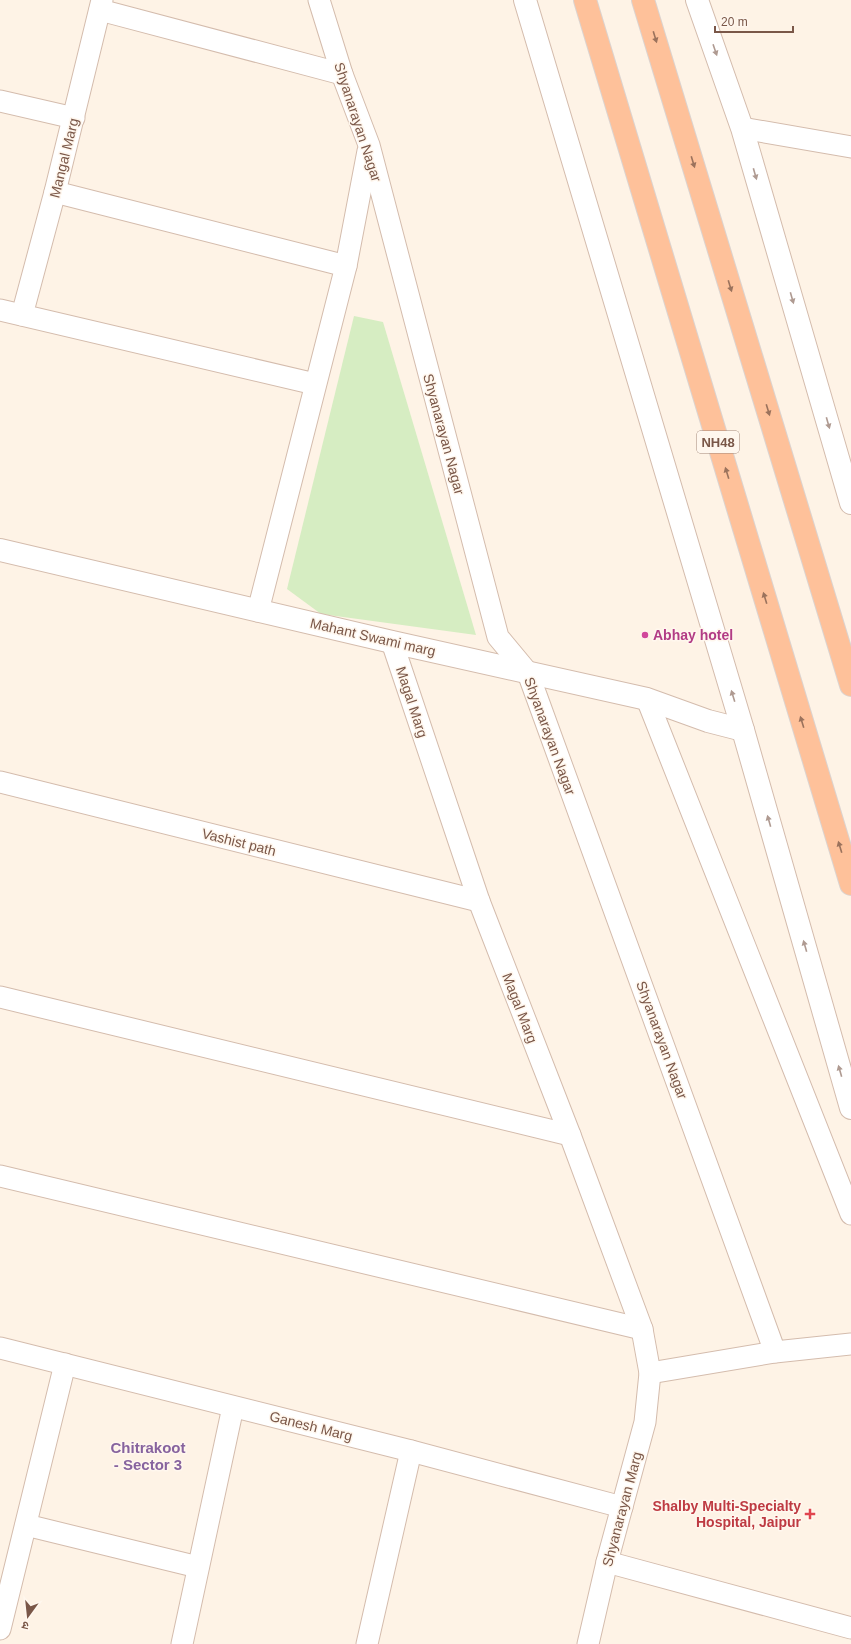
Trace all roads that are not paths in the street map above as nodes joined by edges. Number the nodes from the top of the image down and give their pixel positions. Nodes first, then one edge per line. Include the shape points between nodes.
1 (319, 0) edge
2 (525, 0) edge
3 (585, 0) edge
4 (643, 0) edge
5 (697, 0) edge
6 (101, 5) edge
7 (342, 74) junction
8 (0, 100) edge
9 (74, 118) junction
10 (742, 128) junction
11 (369, 145) junction
12 (851, 147) edge
13 (55, 192) junction
14 (346, 266) junction
15 (0, 310) edge
16 (22, 315) junction
17 (315, 384) junction
18 (851, 503) edge
19 (0, 550) edge
20 (258, 611) junction
21 (392, 642) junction
22 (528, 673) junction
23 (851, 685) edge
24 (647, 699) junction
25 (743, 730) junction
26 (0, 782) edge
27 (851, 884) edge
28 (479, 901) junction
29 (0, 997) edge
30 (851, 1108) edge
31 (570, 1136) junction
32 (0, 1176) edge
33 (851, 1214) edge
34 (642, 1329) junction
35 (851, 1344) edge
36 (0, 1348) edge
37 (775, 1352) junction
38 (65, 1364) junction
39 (650, 1373) junction
40 (233, 1407) junction
41 (411, 1451) junction
42 (622, 1507) junction
43 (26, 1525) junction
44 (607, 1562) junction
45 (198, 1567) junction
46 (851, 1628) edge
47 (0, 1629) edge
48 (182, 1644) edge
49 (367, 1644) edge
50 (588, 1644) edge

1 - 7 street, Shyanarayan Nagar
25 -> 2 street
27 -> 3 highway, NH48
4 -> 23 highway
5 -> 10 street
6 - 7 street
6 - 9 street, Mangal Marg
7 - 11 street, Shyanarayan Nagar
8 - 9 street
9 - 13 street, Mangal Marg
10 - 12 street
10 -> 18 street
11 - 14 street
11 - 22 street, Shyanarayan Nagar via 498,637
13 - 14 street
13 - 16 street, Mangal Marg
14 - 17 street
15 - 16 street
16 - 17 street
17 - 20 street
19 - 20 street, Mahant Swami marg
20 - 21 street, Mahant Swami marg
21 - 22 street, Mahant Swami marg
21 - 28 street, Magal Marg
22 - 24 street, Mahant Swami marg
22 - 37 street, Shyanarayan Nagar
24 - 25 street, Mahant Swami marg via 708,721
24 - 33 street
30 -> 25 street
26 - 28 street, Vashist path
28 - 31 street, Magal Marg
29 - 31 street
31 - 34 street, Magal Marg
32 - 34 street
34 - 39 street, Magal Marg
35 - 37 street
36 - 38 street, Ganesh Marg
37 - 39 street
38 - 40 street, Ganesh Marg
38 - 43 street
39 - 42 street, Shyanarayan Marg via 645,1422
40 - 41 street, Ganesh Marg
40 - 45 street
41 - 42 street, Ganesh Marg
41 - 49 street
42 - 44 street, Shyanarayan Marg
43 - 45 street
43 - 47 street
44 - 46 street
44 - 50 street, Shyanarayan Marg
45 - 48 street

